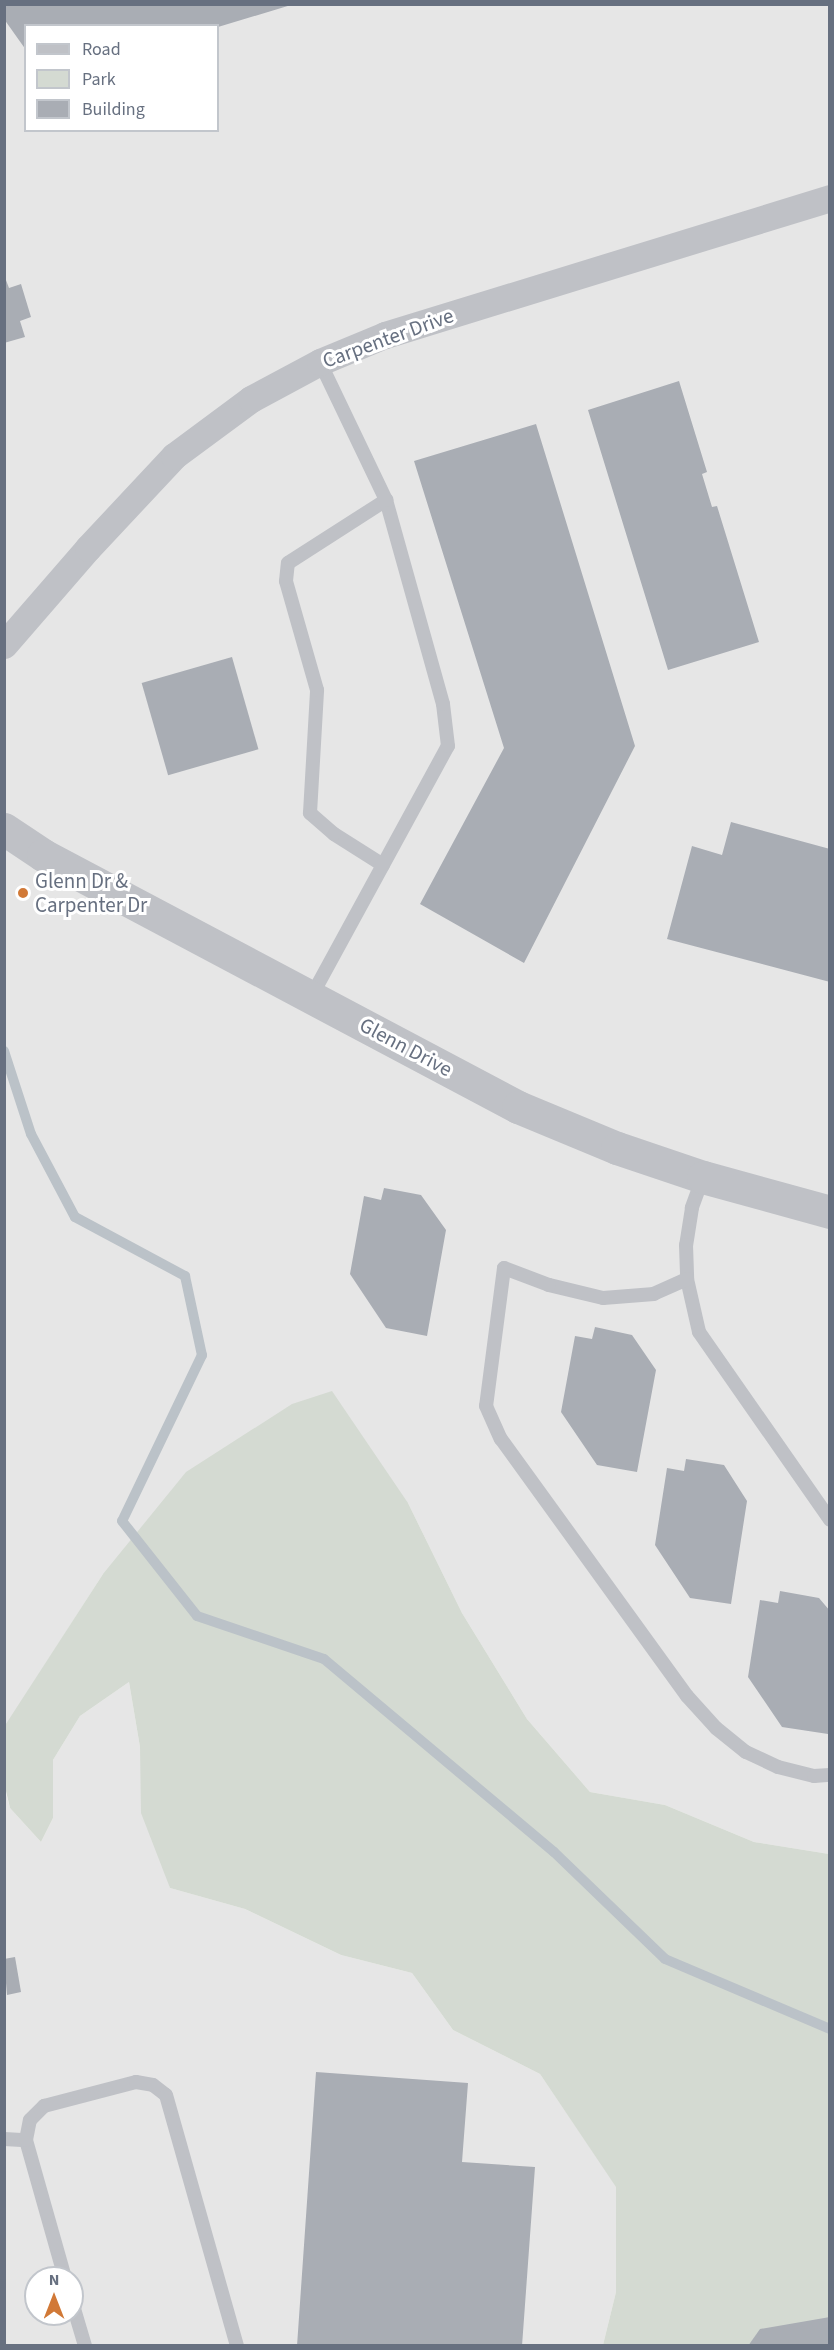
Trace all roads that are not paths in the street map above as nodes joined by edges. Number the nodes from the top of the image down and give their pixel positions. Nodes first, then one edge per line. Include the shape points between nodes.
1 (830, 198) edge
2 (320, 362) junction
3 (386, 500) junction
4 (4, 645) edge
5 (4, 829) edge
6 (383, 865) junction
7 (311, 997) junction
8 (703, 1177) junction
9 (830, 1212) edge
10 (687, 1279) junction
11 (830, 1520) edge
12 (830, 1775) edge
13 (4, 2139) edge
14 (26, 2140) junction
15 (62, 2266) edge
16 (79, 2326) edge
17 (84, 2346) edge
18 (237, 2346) edge

1 - 2 street, Carpenter Drive via 385,334
2 - 3 lane
2 - 4 street, Carpenter Drive via 250,399 174,456
3 - 6 lane via 443,704 448,746
3 - 6 lane via 288,563 286,581 317,690 310,813 334,834
5 - 7 street, Glenn Drive via 43,855
6 - 7 lane
7 - 8 street, Glenn Drive via 518,1107 617,1148
8 - 9 street, Glenn Drive
8 - 10 lane via 692,1208 686,1245
10 - 11 lane via 699,1332
10 - 12 lane via 654,1294 603,1298 549,1285 504,1268 486,1406 501,1439 687,1696 716,1728 746,1752 778,1767 814,1776
13 - 14 lane
14 - 15 lane
14 - 18 lane via 30,2120 44,2106 136,2082 153,2085 166,2095
16 - 17 lane

